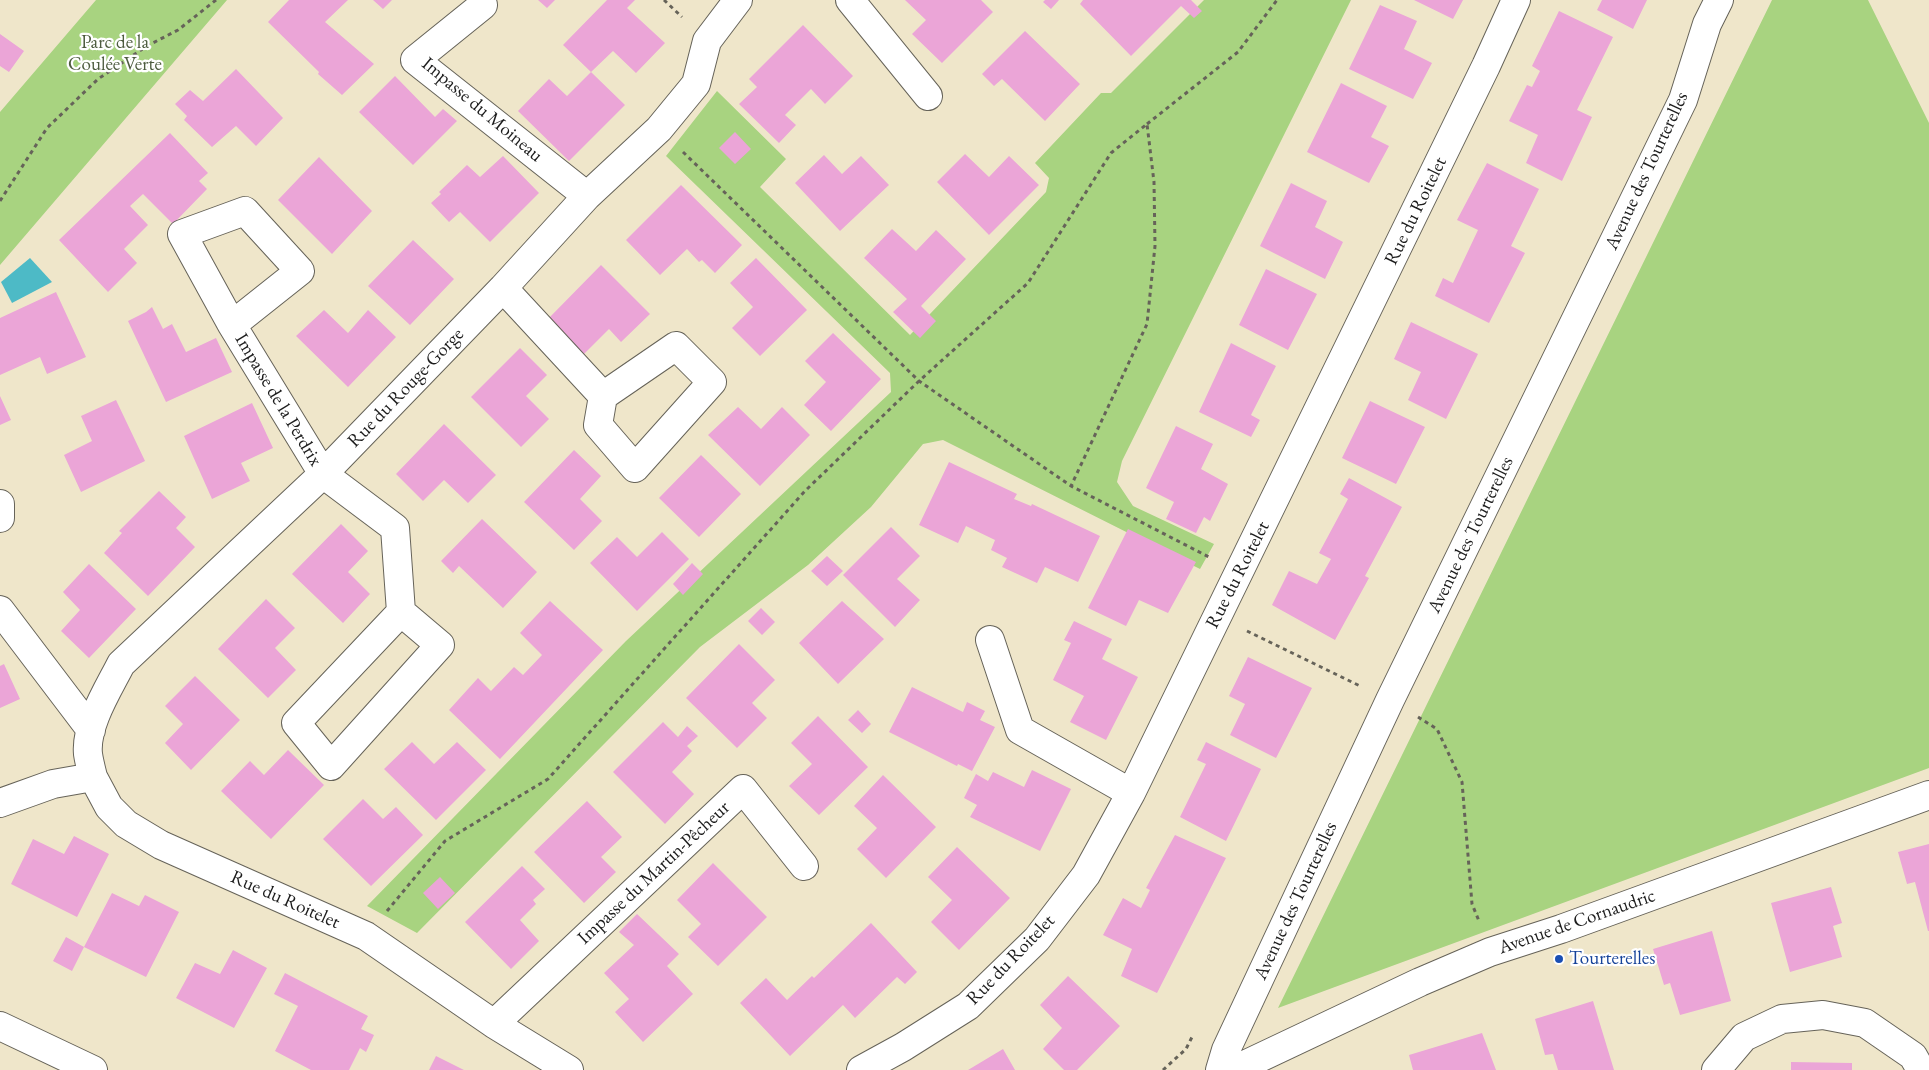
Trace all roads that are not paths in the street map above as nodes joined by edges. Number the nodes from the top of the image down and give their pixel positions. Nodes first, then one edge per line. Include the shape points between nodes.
1 (738, 0) edge
2 (850, 0) edge
3 (1516, 0) edge
4 (1719, 0) edge
5 (483, 5) dead end
6 (928, 96) dead end
7 (588, 196) junction
8 (503, 288) junction
9 (232, 325) dead end
10 (603, 396) dead end
11 (323, 474) junction
12 (0, 504) edge
13 (0, 518) edge
14 (0, 610) edge
15 (401, 612) junction
16 (990, 640) dead end
17 (91, 730) junction
18 (93, 776) junction
19 (1131, 793) junction
20 (1929, 795) edge
21 (0, 803) edge
22 (804, 866) dead end
23 (494, 1024) junction
24 (0, 1026) edge
25 (93, 1070) edge
26 (569, 1070) edge
27 (861, 1070) edge
28 (1220, 1070) edge
29 (1234, 1070) edge
30 (1716, 1070) edge
31 (1921, 1070) edge

1 - 7 street, Rue du Rouge-Gorge via 707,41 696,84 659,129
2 - 6 street
3 - 19 street, Rue du Roitelet
4 - 28 street, Avenue des Tourterelles via 1707,24 1683,100 1390,700 1226,1050
5 - 7 street, Impasse du Moineau via 415,60
7 - 8 street, Rue du Rouge-Gorge
8 - 10 street
8 - 11 street, Rue du Rouge-Gorge
9 - 11 street, Impasse de la Perdrix
11 - 15 street via 394,528
11 - 17 street, Rue du Rouge-Gorge via 121,664
12 - 13 street
14 - 17 street
15 - 15 street via 296,723 331,766 440,645
16 - 19 street via 1020,730
17 - 18 street, Rue du Rouge-Gorge via 88,752
18 - 21 street via 53,784
18 - 23 street, Rue du Roitelet via 109,807 126,824 161,845 366,936
19 - 27 street, Rue du Roitelet via 1086,875 1037,939 968,1006 903,1048
20 - 29 street, Avenue de Cornaudric via 1490,952
22 - 23 street, Impasse du Martin-Pêcheur via 743,789
23 - 26 street, Rue du Roitelet
24 - 25 street
30 - 31 street via 1744,1037 1782,1019 1824,1015 1865,1023 1913,1056

